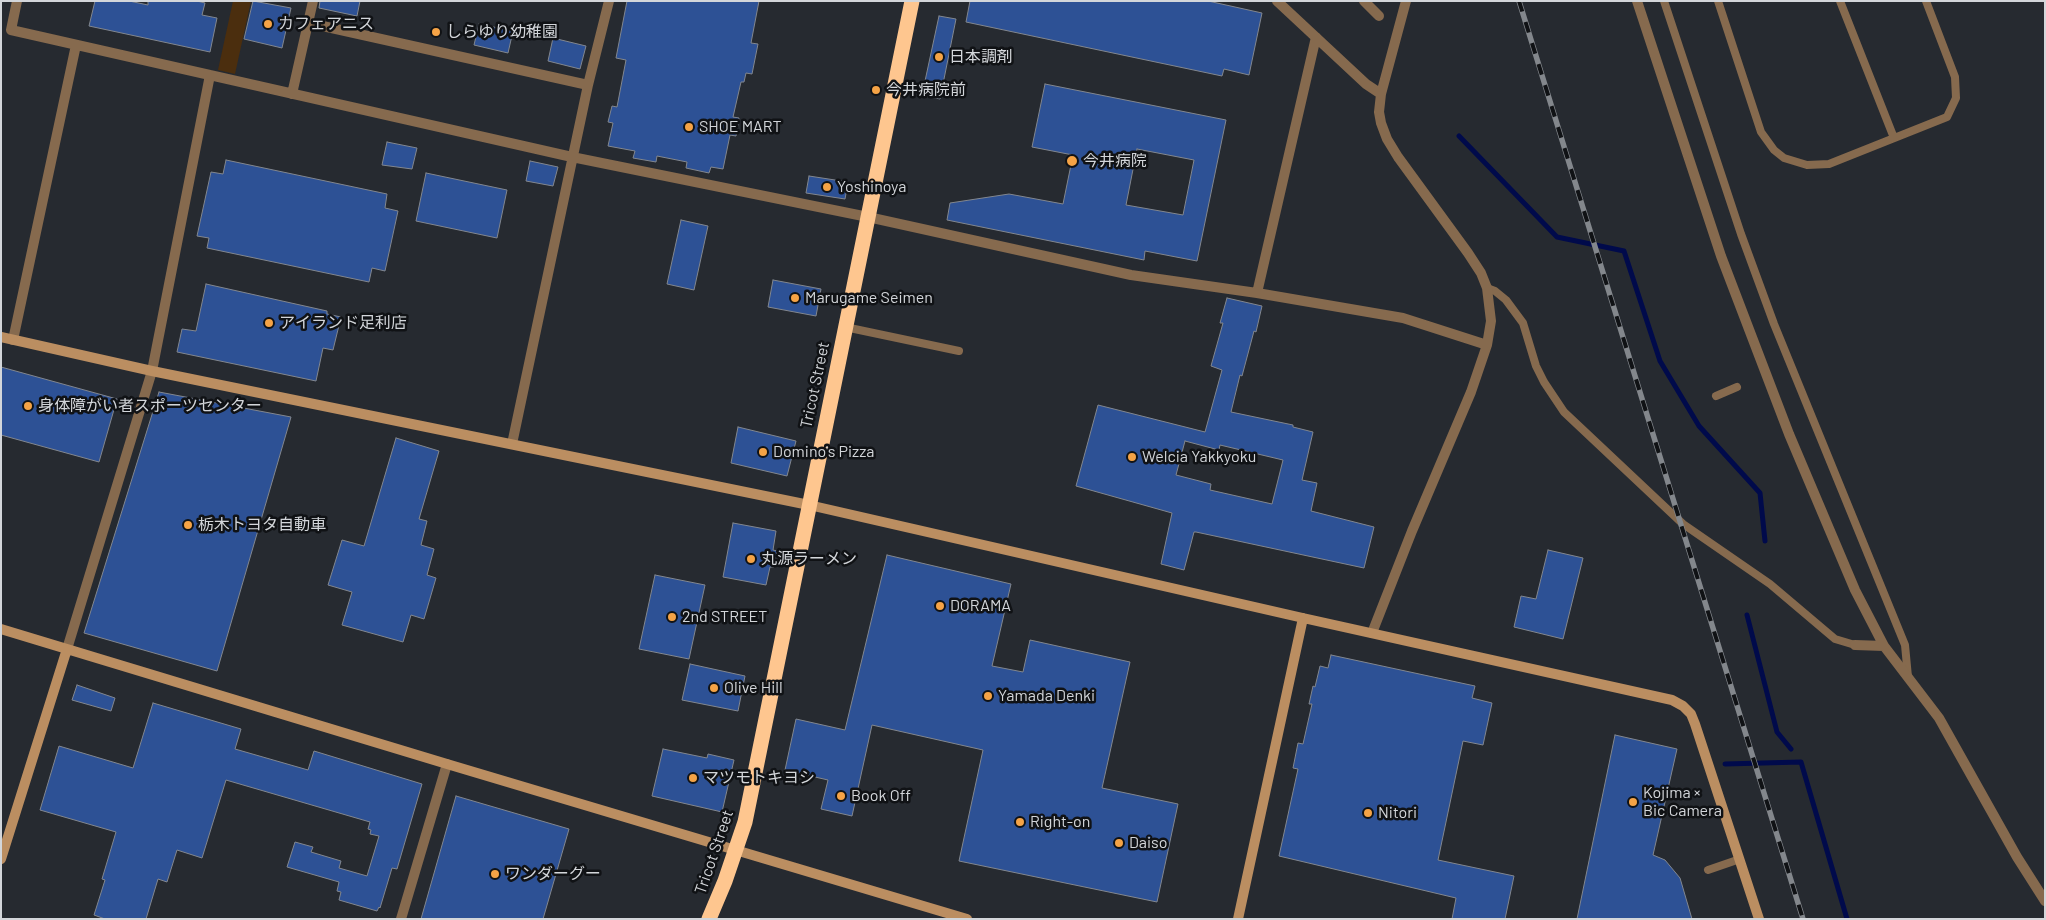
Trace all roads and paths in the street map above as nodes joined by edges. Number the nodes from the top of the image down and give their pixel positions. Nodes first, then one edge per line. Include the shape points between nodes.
1 (17, 1) edge
2 (313, 1) edge
3 (609, 1) edge
4 (912, 1) edge
5 (1278, 1) edge
6 (1364, 1) edge
7 (1406, 1) edge
8 (1637, 1) edge
9 (1664, 1) edge
10 (1718, 1) edge
11 (1840, 1) edge
12 (1926, 1) edge
13 (1379, 16) dead end
14 (309, 23) junction
15 (1316, 37) junction
16 (76, 45) junction
17 (210, 75) junction
18 (588, 85) junction
19 (292, 94) junction
20 (1381, 94) junction
21 (1894, 138) junction
22 (572, 157) junction
23 (868, 217) junction
24 (1487, 288) junction
25 (1257, 293) junction
26 (845, 327) junction
27 (1, 337) edge
28 (13, 340) junction
29 (1487, 345) junction
30 (959, 351) dead end
31 (152, 371) junction
32 (1737, 387) dead end
33 (1716, 396) dead end
34 (512, 444) junction
35 (809, 505) junction
36 (1303, 618) junction
37 (1, 629) edge
38 (1372, 633) junction
39 (1855, 645) joint
40 (1884, 646) junction
41 (68, 649) junction
42 (1908, 677) junction
43 (447, 764) junction
44 (736, 851) junction
45 (1, 859) edge
46 (1740, 860) junction
47 (1708, 870) dead end
48 (2045, 901) edge
49 (401, 919) edge
50 (709, 919) edge
51 (967, 919) edge
52 (1238, 919) edge
53 (1759, 919) edge

1 - 16 street via 11,30
2 - 14 street
3 - 18 street
4 - 23 highway, Tricot Street
5 - 15 street
6 - 13 street
7 - 20 street
8 - 40 street via 1721,256 1789,434 1855,590
9 - 42 lane via 1774,324 1905,645
10 - 21 lane via 1756,122 1774,150 1794,162 1829,164
11 - 21 lane
12 - 21 lane via 1955,77 1956,98 1947,117
14 - 18 street
14 - 19 street
15 - 20 street
15 - 25 street
16 - 17 street
16 - 28 street
17 - 19 street
17 - 31 street
18 - 22 street
19 - 22 street
20 - 24 street via 1379,112 1387,139 1468,253
22 - 23 street
22 - 34 street
23 - 25 street via 1131,275
23 - 26 highway, Tricot Street
24 - 29 street via 1490,321
24 - 39 lane via 1506,300 1523,322 1536,366 1564,412 1683,524 1770,584 1836,639
25 - 29 street via 1403,318
26 - 30 lane
26 - 35 highway, Tricot Street
27 - 28 street
28 - 31 street
29 - 38 street via 1471,392
31 - 34 street
31 - 41 street
32 - 33 lane
34 - 35 street
35 - 36 street
35 - 44 highway, Tricot Street via 745,822
36 - 38 street
36 - 52 street
37 - 41 street
38 - 46 street via 1672,700 1683,706 1695,724
39 - 40 street
40 - 42 street
41 - 43 street
41 - 45 street
42 - 48 street via 1939,718
43 - 44 street
43 - 49 street
44 - 50 highway, Tricot Street
44 - 51 street
46 - 47 lane
46 - 53 street

